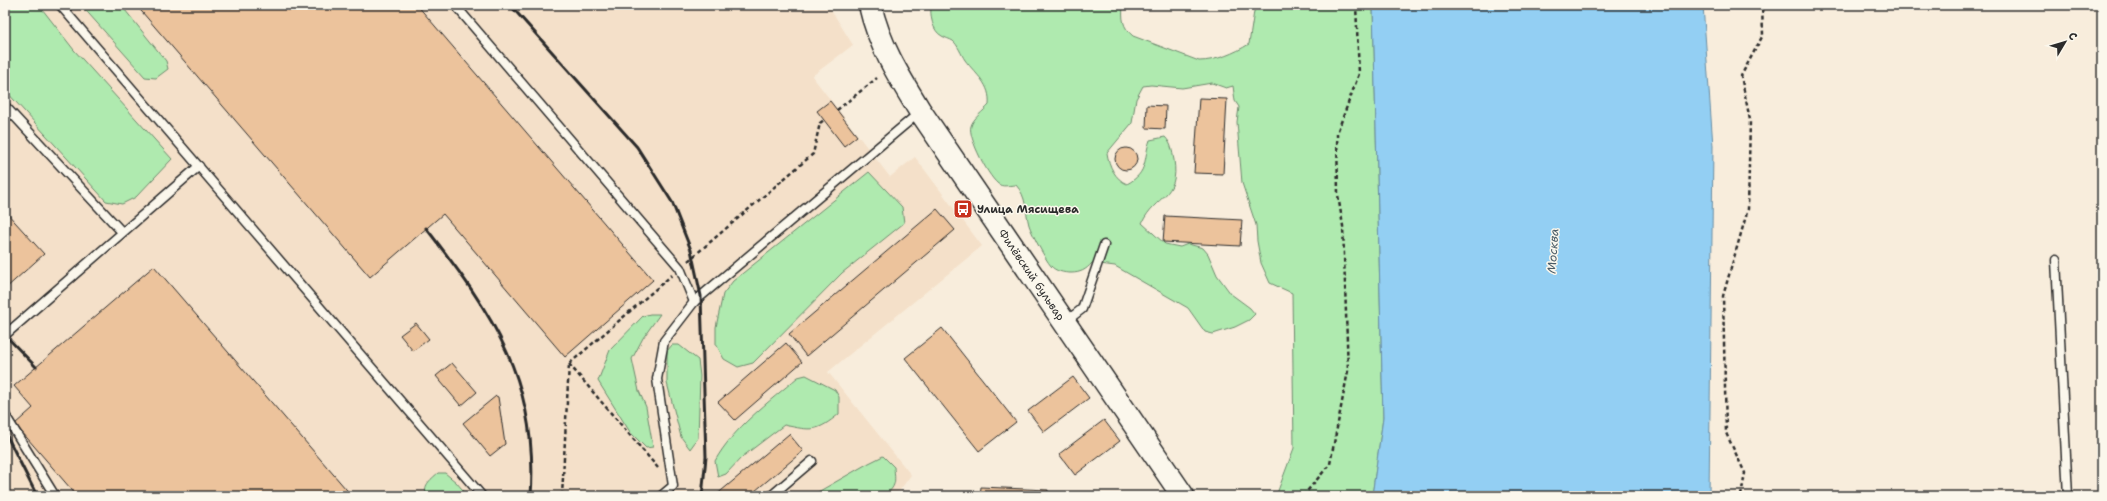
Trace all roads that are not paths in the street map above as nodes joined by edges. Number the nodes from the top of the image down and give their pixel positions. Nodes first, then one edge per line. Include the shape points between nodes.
1 (60, 5) edge
2 (455, 5) edge
3 (870, 5) edge
4 (5, 106) edge
5 (920, 111) junction
6 (199, 166) junction
7 (122, 232) junction
8 (1104, 245) dead end
9 (2056, 260) dead end
10 (694, 302) junction
11 (1064, 323) junction
12 (5, 335) edge
13 (5, 415) edge
14 (812, 461) dead end
15 (55, 496) edge
16 (482, 496) edge
17 (661, 496) edge
18 (770, 496) edge
19 (1183, 496) edge
20 (2068, 496) edge

1 - 6 lane
2 - 10 lane via 680,268
3 - 5 street, Филёвский бульвар via 884,49
4 - 7 lane
5 - 10 lane
5 - 11 street, Филёвский бульвар
6 - 7 lane
6 - 16 lane
7 - 12 lane
8 - 11 lane via 1082,310
9 - 20 lane
10 - 17 lane via 664,341 657,379 673,486
11 - 19 street, Филёвский бульвар
13 - 15 lane
14 - 18 lane

